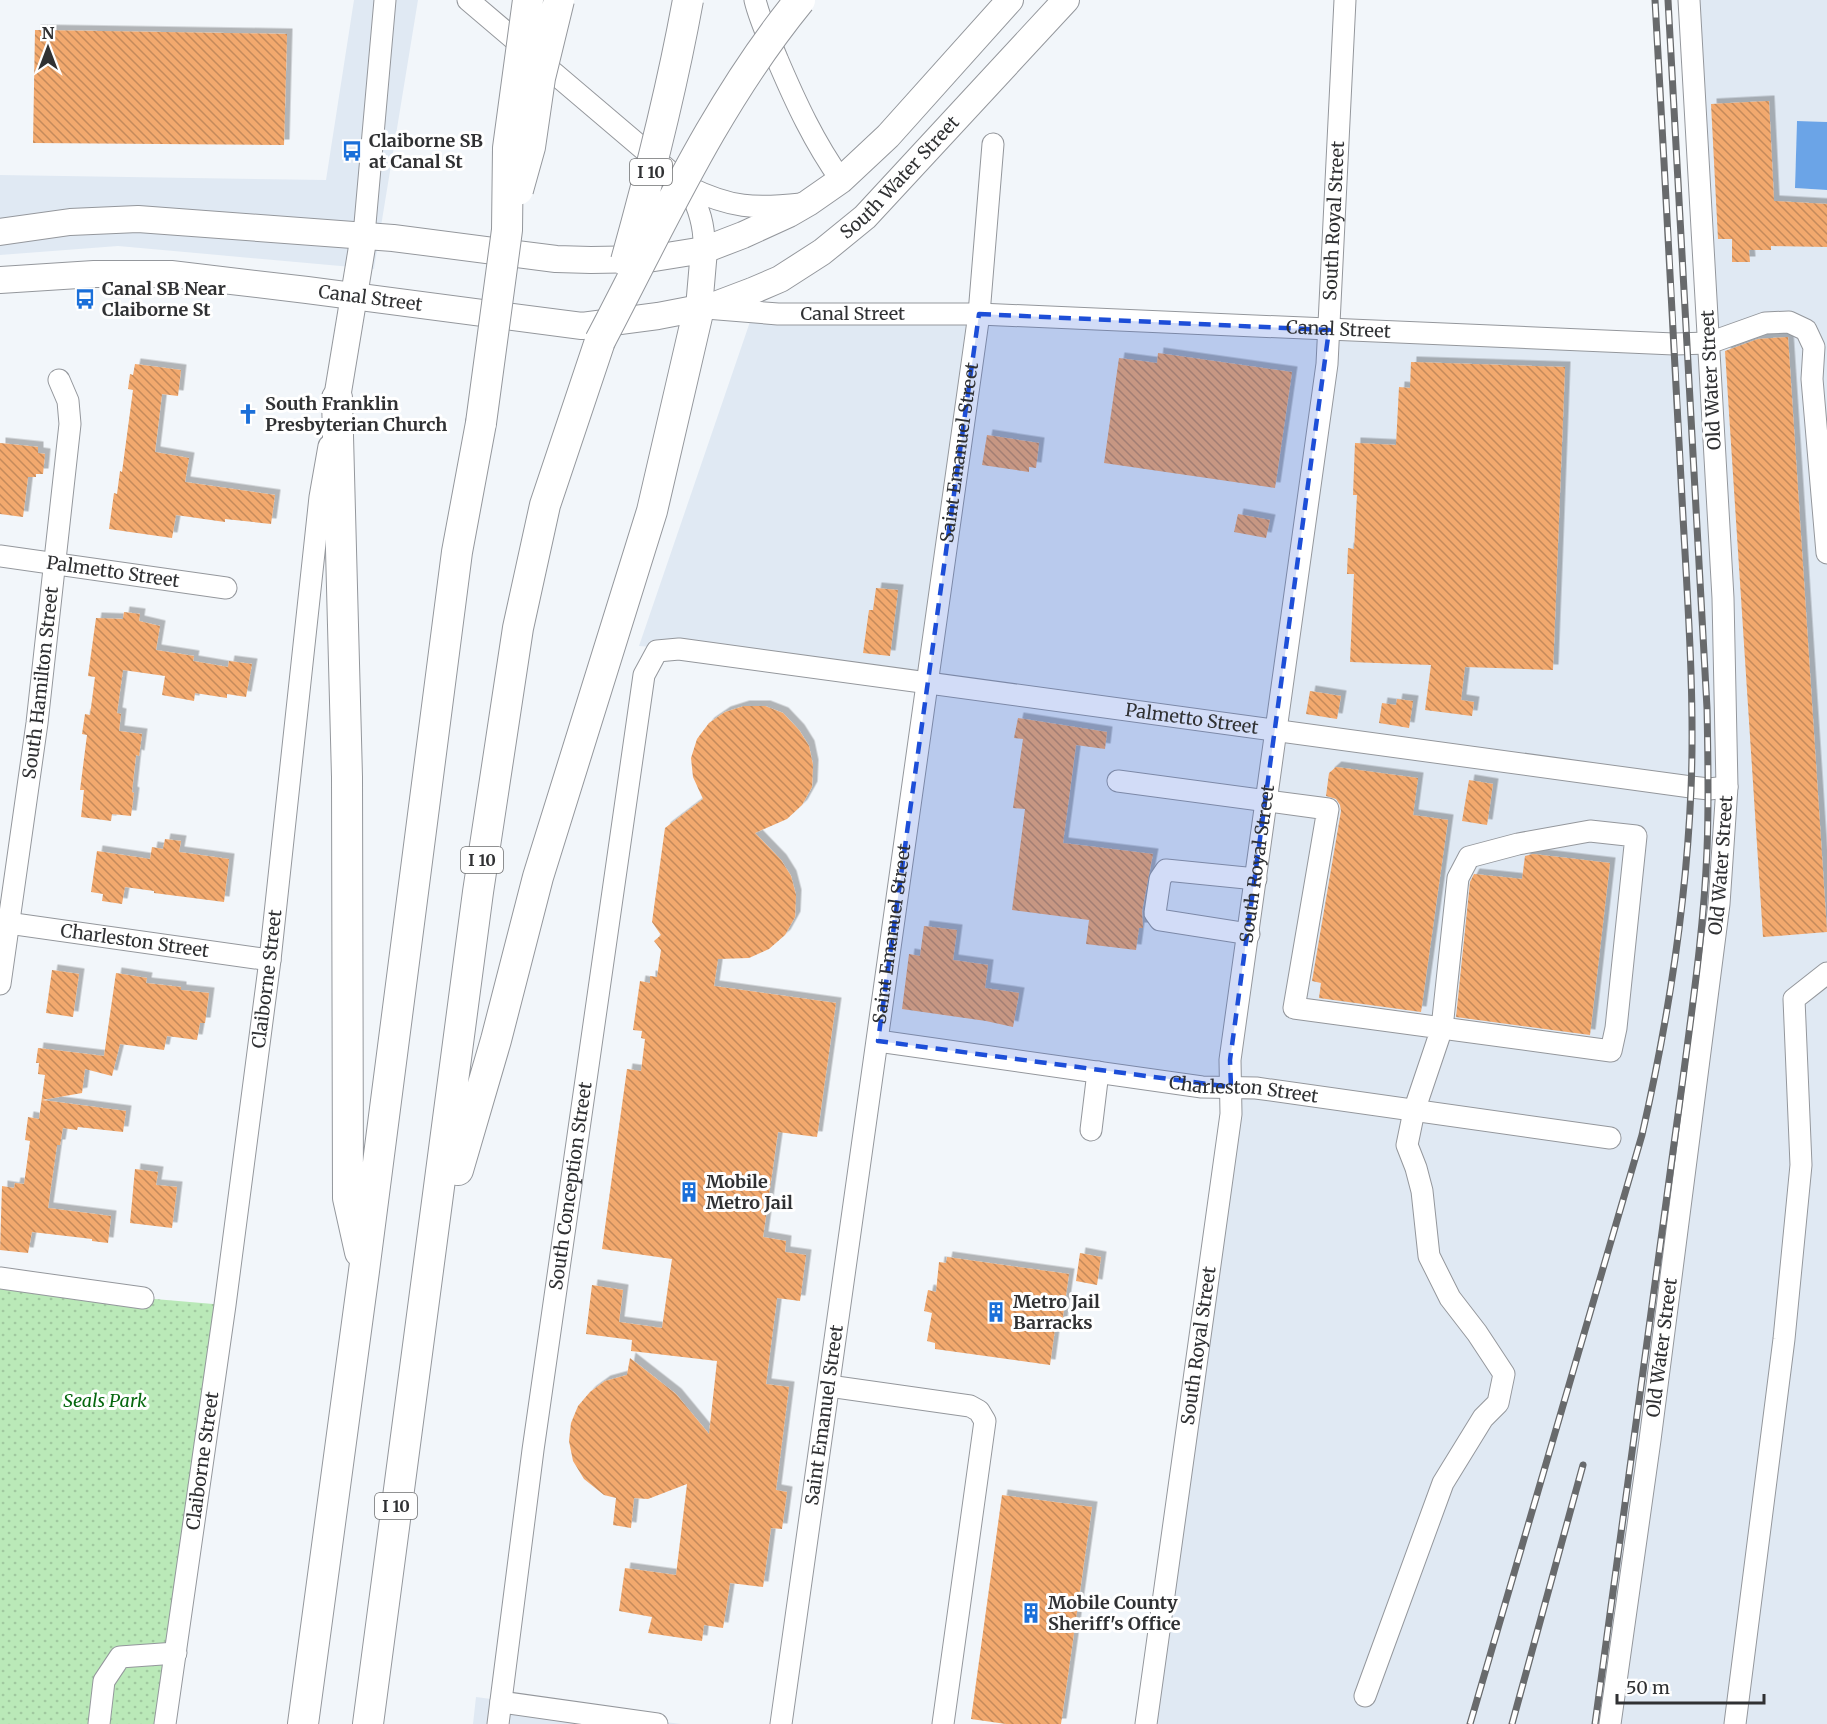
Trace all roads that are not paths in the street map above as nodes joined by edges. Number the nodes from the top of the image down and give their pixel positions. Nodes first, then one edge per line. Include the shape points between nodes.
1 (386, 0) edge
2 (468, 0) edge
3 (528, 0) edge
4 (559, 0) edge
5 (688, 0) edge
6 (755, 0) edge
7 (800, 0) edge
8 (1010, 0) edge
9 (1066, 0) edge
10 (1345, 0) edge
11 (1689, 0) edge
12 (993, 144) dead end
13 (841, 180) junction
14 (688, 187) junction
15 (808, 203) junction
16 (507, 230) junction
17 (0, 232) edge
18 (364, 235) junction
19 (704, 250) junction
20 (2, 279) edge
21 (352, 296) junction
22 (699, 308) junction
23 (979, 314) junction
24 (1329, 330) junction
25 (600, 340) junction
26 (1709, 342) junction
27 (59, 380) dead end
28 (337, 398) junction
29 (1827, 553) edge
30 (0, 555) edge
31 (54, 563) junction
32 (226, 588) dead end
33 (657, 651) joint
34 (928, 683) junction
35 (1277, 731) junction
36 (1118, 781) dead end
37 (1727, 787) junction
38 (1268, 800) junction
39 (1257, 879) junction
40 (4, 922) edge
41 (1249, 934) junction
42 (270, 960) junction
43 (1827, 973) edge
44 (0, 984) edge
45 (1442, 1028) junction
46 (878, 1041) junction
47 (1098, 1072) junction
48 (1231, 1087) junction
49 (1414, 1111) junction
50 (1091, 1130) dead end
51 (1610, 1138) dead end
52 (364, 1271) junction
53 (0, 1278) edge
54 (426, 1289) junction
55 (143, 1298) dead end
56 (829, 1386) junction
57 (176, 1653) junction
58 (1365, 1696) dead end
59 (501, 1702) junction
60 (99, 1724) edge
61 (165, 1724) edge
62 (303, 1724) edge
63 (368, 1724) edge
64 (498, 1724) edge
65 (657, 1724) edge
66 (781, 1724) edge
67 (943, 1724) edge
68 (1146, 1724) edge
69 (1610, 1724) edge
70 (1735, 1724) edge

1 - 18 street
2 - 14 street
3 - 16 highway, bridge via 508,148
4 - 16 highway, bridge via 540,78 530,147
5 - 25 highway, I 10, bridge via 652,167
6 - 13 street via 799,109
7 - 25 highway, bridge via 752,65 699,148
8 - 13 main road, South Water Street via 888,136
9 - 22 main road, South Water Street via 892,189 839,240 780,279
10 - 24 street, South Royal Street
11 - 26 street, Old Water Street
12 - 23 street, Saint Emanuel Street
13 - 15 main road, South Water Street
14 - 15 street via 716,199 756,208
14 - 19 street via 703,222
15 - 19 main road, South Water Street via 768,225
16 - 52 highway, bridge via 481,423 457,552
17 - 18 main road via 70,222 138,219
18 - 19 main road via 556,259 648,259
18 - 21 main road, Claiborne Street
19 - 22 main road
20 - 21 main road, Canal Street via 171,274
21 - 22 main road, Canal Street via 582,326
21 - 28 main road, Claiborne Street
22 - 23 street, Canal Street via 778,314
22 - 54 highway via 652,511 538,877
23 - 24 street, Canal Street
23 - 34 street, Saint Emanuel Street
24 - 26 street, Canal Street via 1674,344
24 - 35 street, South Royal Street
25 - 54 highway, I 10 via 545,505 518,628 478,892
26 - 29 street, Canal Street via 1766,323 1789,322 1806,330 1814,347 1812,379
26 - 37 street, Old Water Street via 1723,598
27 - 31 street, South Hamilton Street via 68,401 70,424
28 - 42 street, Claiborne Street via 320,497
28 - 52 highway via 347,777 348,1198
30 - 31 street, Palmetto Street
31 - 32 street, Palmetto Street
31 - 40 street, South Hamilton Street via 37,723
33 - 34 street, Palmetto Street via 679,649
33 - 59 street, South Conception Street via 644,675 534,1439
34 - 35 street, Palmetto Street
34 - 46 street, Saint Emanuel Street
35 - 37 street, Palmetto Street via 1691,787
35 - 38 street, South Royal Street
36 - 38 street
37 - 69 street, Old Water Street via 1719,904
38 - 39 street, South Royal Street
38 - 45 street via 1328,809 1294,1008
39 - 41 street, South Royal Street
39 - 41 street via 1166,870 1160,879 1155,913 1160,920
40 - 42 street, Charleston Street
40 - 44 street, South Hamilton Street
41 - 48 street, South Royal Street via 1230,1060
42 - 57 street, Claiborne Street
43 - 70 street via 1794,999 1801,1165 1784,1339
45 - 45 street via 1458,878 1468,857 1590,831 1636,836 1611,1051
45 - 49 street
46 - 47 street, Charleston Street
46 - 56 street, Saint Emanuel Street
47 - 48 street, Charleston Street via 1202,1087
47 - 50 street
48 - 49 street, Charleston Street
48 - 68 street, South Royal Street via 1231,1114
49 - 51 street, Charleston Street
49 - 58 street via 1407,1145 1422,1191 1429,1256 1450,1298 1504,1374 1498,1403 1483,1418 1443,1483
52 - 62 highway
53 - 55 street
54 - 63 highway, I 10
56 - 66 street, Saint Emanuel Street
56 - 67 street via 970,1406 985,1421
57 - 60 street via 120,1657 104,1682
57 - 61 street, Claiborne Street
59 - 64 street, South Conception Street
59 - 65 street

